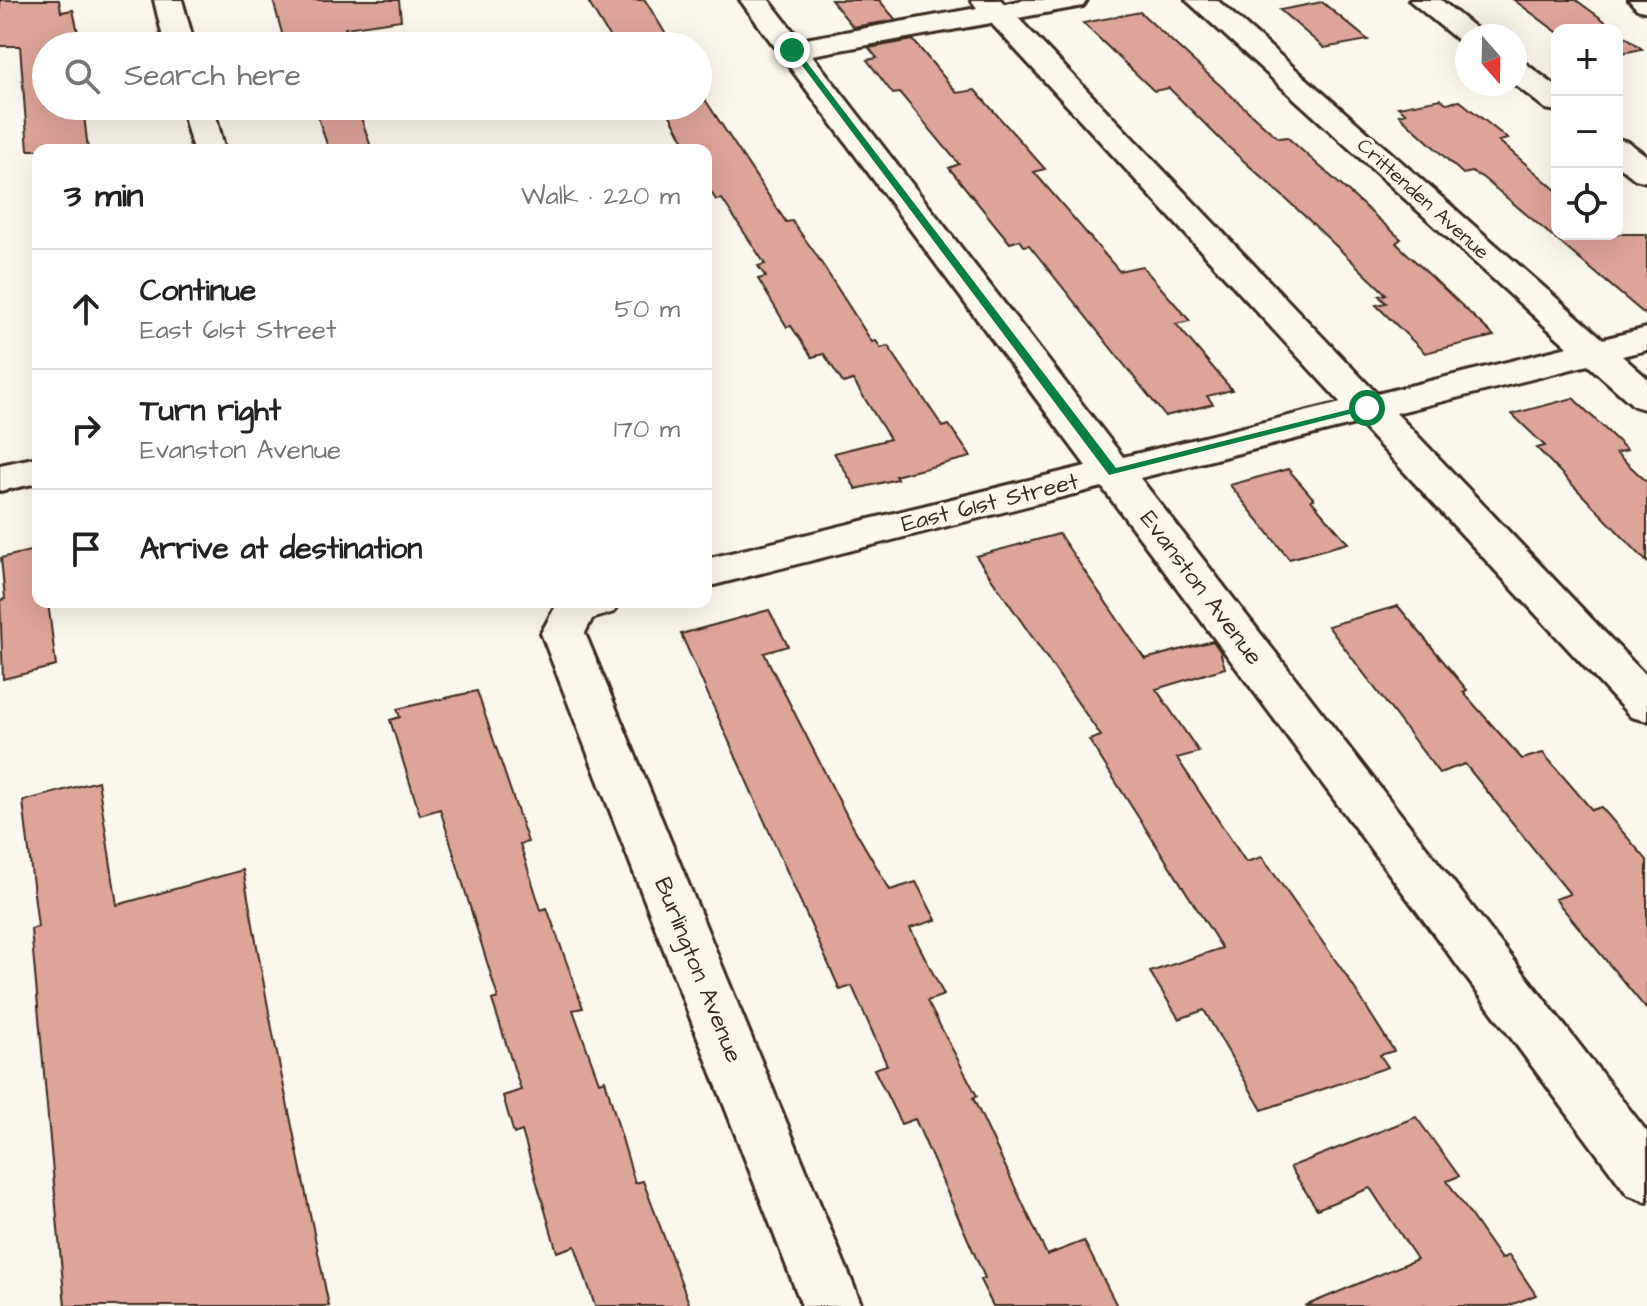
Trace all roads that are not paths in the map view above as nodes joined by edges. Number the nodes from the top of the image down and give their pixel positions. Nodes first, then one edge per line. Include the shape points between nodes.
1 (168, 0) edge
2 (754, 0) edge
3 (1073, 0) edge
4 (1200, 0) edge
5 (1423, 0) edge
6 (992, 7) edge
7 (1455, 25) edge
8 (176, 32) edge
9 (792, 50) junction
10 (1527, 79) edge
11 (1551, 97) edge
12 (201, 120) edge
13 (207, 144) edge
14 (1623, 154) edge
15 (1647, 172) edge
16 (1647, 339) edge
17 (1594, 351) junction
18 (1647, 398) edge
19 (1367, 408) junction
20 (32, 471) edge
21 (1113, 472) junction
22 (0, 478) edge
23 (712, 572) edge
24 (581, 618) edge
25 (1647, 705) edge
26 (1647, 1176) edge
27 (832, 1306) edge

1 - 8 street
2 - 9 street, Evanston Avenue
3 - 6 street
4 - 17 street, Crittenden Avenue
5 - 7 street
6 - 9 street
6 - 19 street
9 - 21 street, Evanston Avenue
10 - 11 street
12 - 13 street
14 - 15 street
16 - 17 street, East 61st Street
17 - 18 street, Crittenden Avenue
17 - 19 street, East 61st Street
19 - 21 street, East 61st Street
19 - 25 street
20 - 22 street
21 - 23 street, East 61st Street
21 - 26 street, Evanston Avenue
24 - 27 street, Burlington Avenue

